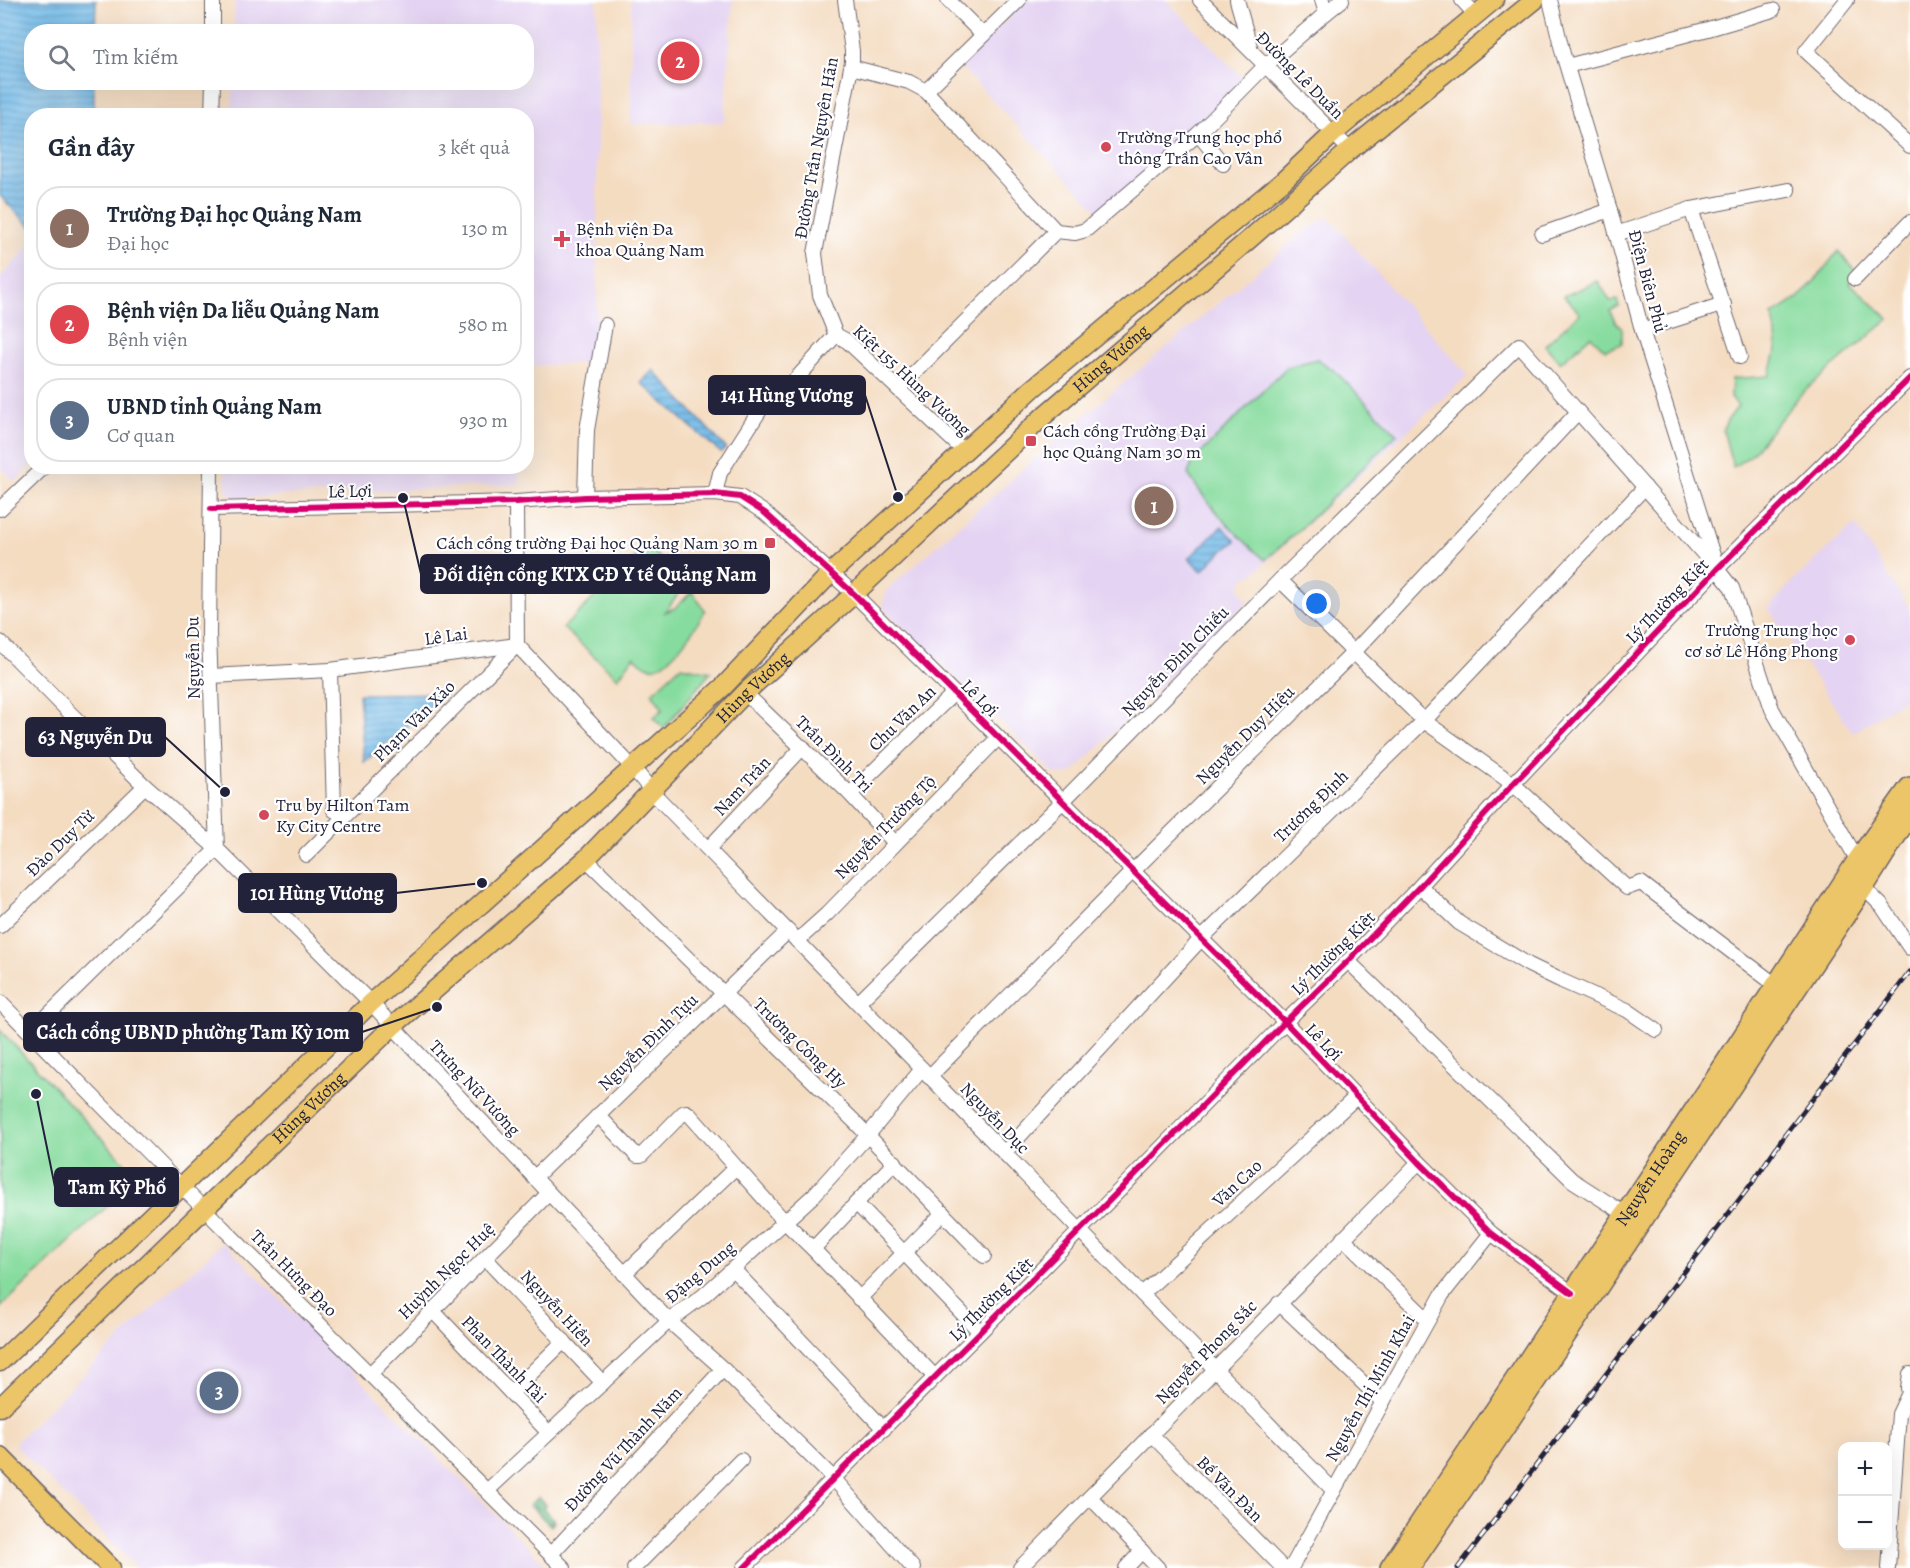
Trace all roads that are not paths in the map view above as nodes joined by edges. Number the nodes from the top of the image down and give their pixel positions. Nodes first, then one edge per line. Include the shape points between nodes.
1 (213, 0) edge
2 (845, 0) edge
3 (948, 0) edge
4 (1018, 0) edge
5 (1200, 0) edge
6 (1237, 0) edge
7 (1342, 0) edge
8 (1462, 0) edge
9 (1494, 0) edge
10 (1535, 0) edge
11 (1550, 0) edge
12 (1847, 0) edge
13 (1324, 6) edge
14 (1773, 10) dead end
15 (1476, 15) junction
16 (213, 24) edge
17 (983, 35) junction
18 (1251, 52) junction
19 (1265, 66) junction
20 (1567, 66) junction
21 (851, 67) junction
22 (213, 90) edge
23 (926, 92) junction
24 (212, 108) edge
25 (1334, 133) junction
26 (1198, 134) junction
27 (1910, 146) edge
28 (1350, 150) junction
29 (1223, 164) dead end
30 (1788, 190) dead end
31 (1691, 209) junction
32 (1610, 210) junction
33 (1910, 222) edge
34 (1056, 231) junction
35 (1542, 234) dead end
36 (1616, 234) junction
37 (1856, 279) dead end
38 (1724, 304) junction
39 (605, 325) dead end
40 (1642, 330) junction
41 (836, 335) junction
42 (1740, 357) dead end
43 (1910, 378) edge
44 (898, 389) junction
45 (1578, 412) junction
46 (964, 452) junction
47 (37, 474) edge
48 (211, 474) edge
49 (1645, 487) junction
50 (715, 494) junction
51 (585, 497) junction
52 (516, 502) junction
53 (0, 509) edge
54 (211, 509) junction
55 (1718, 570) junction
56 (831, 573) junction
57 (1280, 580) junction
58 (854, 594) junction
59 (0, 642) edge
60 (517, 645) junction
61 (1354, 652) junction
62 (330, 670) junction
63 (211, 676) junction
64 (745, 693) junction
65 (954, 693) junction
66 (1424, 721) junction
67 (998, 738) junction
68 (803, 747) junction
69 (633, 768) junction
70 (1513, 784) junction
71 (145, 786) junction
72 (1910, 788) edge
73 (651, 791) junction
74 (850, 794) junction
75 (1063, 801) junction
76 (1910, 812) edge
77 (345, 816) junction
78 (895, 843) junction
79 (217, 849) junction
80 (708, 849) junction
81 (306, 855) dead end
82 (586, 859) junction
83 (1858, 861) junction
84 (1133, 871) junction
85 (1420, 886) junction
86 (1863, 886) junction
87 (0, 926) edge
88 (792, 936) junction
89 (1201, 939) junction
90 (1910, 948) edge
91 (1348, 961) junction
92 (1777, 986) junction
93 (723, 993) junction
94 (0, 1002) edge
95 (371, 1003) junction
96 (858, 1004) junction
97 (1285, 1022) junction
98 (393, 1026) junction
99 (1656, 1030) dead end
100 (30, 1033) junction
101 (926, 1073) junction
102 (1724, 1080) junction
103 (1356, 1097) junction
104 (598, 1115) junction
105 (868, 1135) junction
106 (1004, 1153) junction
107 (895, 1162) junction
108 (1419, 1162) junction
109 (735, 1168) junction
110 (534, 1178) junction
111 (182, 1187) junction
112 (548, 1194) junction
113 (856, 1203) junction
114 (204, 1210) junction
115 (943, 1213) junction
116 (1625, 1214) junction
117 (785, 1222) junction
118 (1080, 1231) junction
119 (1491, 1233) junction
120 (1343, 1238) junction
121 (813, 1249) junction
122 (904, 1254) junction
123 (984, 1256) dead end
124 (485, 1258) junction
125 (733, 1269) junction
126 (624, 1274) junction
127 (1572, 1293) junction
128 (1142, 1294) junction
129 (859, 1299) junction
130 (1279, 1303) junction
131 (433, 1311) junction
132 (669, 1320) junction
133 (1428, 1320) junction
134 (980, 1332) junction
135 (564, 1341) junction
136 (0, 1362) edge
137 (723, 1369) junction
138 (1215, 1369) junction
139 (370, 1374) junction
140 (1910, 1374) edge
141 (935, 1377) junction
142 (603, 1383) junction
143 (511, 1393) junction
144 (1909, 1394) edge
145 (1383, 1402) junction
146 (0, 1407) edge
147 (884, 1429) junction
148 (548, 1432) junction
149 (1151, 1434) junction
150 (0, 1456) edge
151 (741, 1460) dead end
152 (834, 1479) junction
153 (488, 1490) junction
154 (1334, 1491) junction
155 (1090, 1497) junction
156 (1142, 1551) junction
157 (551, 1554) junction
158 (111, 1568) edge
159 (564, 1568) edge
160 (634, 1568) edge
161 (744, 1568) edge
162 (913, 1568) edge
163 (1020, 1568) edge
164 (1126, 1568) edge
165 (1158, 1568) edge
166 (1283, 1568) edge
167 (1291, 1568) edge
168 (1391, 1568) edge
169 (1408, 1568) edge
170 (1888, 1568) edge

1 - 16 street
2 - 21 street, Đường Trần Nguyên Hãn
3 - 17 street
4 - 17 street
5 - 18 street, Đường Lê Duẩn
6 - 18 street
7 - 13 street
8 - 15 street
9 - 15 main road, Hùng Vương
10 - 28 main road, Hùng Vương
11 - 20 street, Điện Biên Phủ
12 - 27 street via 1806,51
13 - 19 street
14 - 20 street
15 - 25 main road, Hùng Vương
17 - 23 street
18 - 19 street, Đường Lê Duẩn
19 - 25 street, Đường Lê Duẩn
19 - 26 street
20 - 32 street, Điện Biên Phủ
21 - 23 street via 909,81
21 - 41 street, Đường Trần Nguyên Hãn via 815,253 820,295
22 - 24 street
23 - 34 street
25 - 28 street, Đường Lê Duẩn
25 - 46 main road, Hùng Vương via 1283,181 1032,389
26 - 29 street
26 - 34 street via 1086,230
28 - 58 main road, Hùng Vương via 1047,413
30 - 31 street
31 - 36 street
31 - 38 street
32 - 35 street
32 - 36 street, Điện Biên Phủ
33 - 37 street
34 - 44 street
36 - 40 street, Điện Biên Phủ
38 - 40 street
38 - 42 street
39 - 51 street via 587,430
40 - 55 street, Điện Biên Phủ
41 - 44 street, Kiệt 155 Hùng Vương
41 - 50 street via 795,380 764,404 720,473
43 - 55 street, Lý Thường Kiệt
44 - 46 street, Kiệt 155 Hùng Vương
45 - 49 street
45 - 57 street, Nguyễn Đình Chiểu via 1518,345
45 - 61 street, Nguyễn Duy Hiệu
46 - 56 main road, Hùng Vương
47 - 53 street
48 - 54 street, Nguyễn Du
49 - 55 street
49 - 66 street, Trương Định
50 - 51 street, Lê Lợi
50 - 56 street, Lê Lợi via 740,497 765,513
51 - 52 street, Lê Lợi
52 - 54 street, Lê Lợi
52 - 60 street
54 - 63 street, Nguyễn Du
55 - 70 street, Lý Thường Kiệt
55 - 83 street via 1732,588 1772,709
56 - 58 street, Lê Lợi
56 - 69 main road, Hùng Vương via 724,686
57 - 61 street
57 - 75 street, Nguyễn Đình Chiểu
58 - 64 main road, Hùng Vương
58 - 65 street, Lê Lợi
59 - 71 street, Trưng Nữ Vương
60 - 62 street, Lê Lai
60 - 69 street
60 - 77 street, Phạm Văn Xảo
61 - 66 street
61 - 84 street, Nguyễn Duy Hiệu
62 - 63 street, Lê Lai
62 - 77 street via 334,810
63 - 79 street, Nguyễn Du
64 - 68 street, Trần Đình Tri
64 - 73 main road, Hùng Vương
65 - 67 street, Lê Lợi
65 - 74 street, Chu Văn An
66 - 70 street
66 - 89 street, Trương Định
67 - 75 street, Lê Lợi
67 - 78 street, Nguyễn Trường Tộ
68 - 74 street, Trần Đình Tri
68 - 80 street, Nam Trân
69 - 73 street, Nguyễn Dục
69 - 95 main road, Hùng Vương
70 - 85 street, Lý Thường Kiệt
70 - 92 street via 1626,888 1641,883
71 - 79 street, Trưng Nữ Vương
71 - 87 street, Đào Duy Từ
72 - 83 highway, Nguyễn Hoàng
73 - 80 street, Nguyễn Dục
73 - 82 main road, Hùng Vương
74 - 78 street, Trần Đình Tri
75 - 84 street, Lê Lợi
75 - 96 street, Nguyễn Đình Chiểu
76 - 86 highway, Nguyễn Hoàng
77 - 81 street, Phạm Văn Xảo
78 - 88 street, Nguyễn Trường Tộ via 827,914
79 - 95 street, Trưng Nữ Vương
79 - 100 street
80 - 88 street, Nguyễn Dục
82 - 93 street, Trương Công Hy
82 - 98 main road, Hùng Vương
83 - 92 highway, Nguyễn Hoàng
84 - 89 street, Lê Lợi
84 - 101 street, Nguyễn Duy Hiệu
85 - 91 street, Lý Thường Kiệt
85 - 99 street via 1459,922 1529,965 1627,1010
86 - 90 street via 1882,906
86 - 102 highway, Nguyễn Hoàng
88 - 93 street, Nguyễn Đình Tựu
88 - 96 street, Nguyễn Dục
89 - 97 street, Lê Lợi
89 - 106 street, Trương Định
91 - 97 street, Lý Thường Kiệt
91 - 116 street via 1572,1180
92 - 102 highway, Nguyễn Hoàng
93 - 104 street, Nguyễn Đình Tựu
93 - 105 street, Trương Công Hy
94 - 100 street, Trần Hưng Đạo
95 - 98 street, Trưng Nữ Vương
95 - 111 main road, Hùng Vương
96 - 101 street, Nguyễn Dục
97 - 103 street, Lê Lợi
97 - 118 street, Lý Thường Kiệt
98 - 110 street, Trưng Nữ Vương
98 - 114 main road, Hùng Vương
100 - 111 street, Trần Hưng Đạo
101 - 105 street, Đặng Dung
101 - 106 street, Nguyễn Dục
102 - 116 highway, Nguyễn Hoàng
102 - 169 highway, Nguyễn Hoàng via 1484,1457
103 - 108 street, Lê Lợi
103 - 128 street, Văn Cao
104 - 109 street via 641,1156 686,1112
104 - 110 street, Nguyễn Đình Tựu
105 - 107 street, Trương Công Hy
105 - 117 street, Đặng Dung
106 - 118 street, Nguyễn Dục
107 - 113 street
107 - 115 street, Trương Công Hy
108 - 119 street, Lê Lợi
108 - 120 street, Nguyễn Phong Sắc
109 - 117 street
109 - 126 street
110 - 112 street, Trưng Nữ Vương
111 - 114 street, Trần Hưng Đạo
111 - 136 main road, Hùng Vương
112 - 124 street, Huỳnh Ngọc Huệ
112 - 126 street, Trưng Nữ Vương
113 - 121 street
113 - 122 street
114 - 139 street, Trần Hưng Đạo
114 - 146 main road, Hùng Vương
115 - 122 street
115 - 123 street, Trương Công Hy
116 - 127 highway, Nguyễn Hoàng
117 - 121 street
117 - 125 street, Đặng Dung
118 - 128 street, Nguyễn Dục
118 - 134 street, Lý Thường Kiệt
119 - 127 street, Lê Lợi
119 - 133 street, Nguyễn Thị Minh Khai via 1442,1295
120 - 130 street, Nguyễn Phong Sắc
120 - 133 street
121 - 129 street
122 - 129 street
122 - 134 street
124 - 131 street, Huỳnh Ngọc Huệ
124 - 135 street, Nguyễn Hiền
125 - 132 street, Đặng Dung
125 - 147 street
126 - 132 street, Trưng Nữ Vương
127 - 168 highway, Nguyễn Hoàng
128 - 138 street, Nguyễn Dục
129 - 141 street
130 - 138 street, Nguyễn Phong Sắc
130 - 145 street
131 - 139 street, Huỳnh Ngọc Huệ
131 - 143 street, Phan Thành Tài
132 - 137 street, Trưng Nữ Vương
132 - 142 street, Đặng Dung
133 - 145 street, Nguyễn Thị Minh Khai
134 - 141 street, Lý Thường Kiệt
135 - 142 street, Nguyễn Hiền
135 - 143 street
137 - 152 street, Trưng Nữ Vương
137 - 157 street, Đường Vũ Thành Năm
138 - 149 street, Nguyễn Phong Sắc
138 - 154 street, Nguyễn Dục
139 - 153 street, Trần Hưng Đạo
140 - 144 street
141 - 147 street, Lý Thường Kiệt
142 - 148 street, Đặng Dung
143 - 148 street, Phan Thành Tài
144 - 170 street via 1899,1414
145 - 154 street, Nguyễn Thị Minh Khai
147 - 152 street, Lý Thường Kiệt
148 - 153 street, Đặng Dung
149 - 155 street, Nguyễn Phong Sắc
149 - 166 street, Bế Văn Đàn
150 - 158 main road
151 - 160 street
152 - 161 street, Lý Thường Kiệt
152 - 162 street, Trưng Nữ Vương
153 - 157 street, Trần Hưng Đạo
154 - 167 street, Nguyễn Thị Minh Khai
155 - 156 street
155 - 163 street, Nguyễn Phong Sắc
156 - 164 street
156 - 165 street
157 - 159 street, Trần Hưng Đạo

